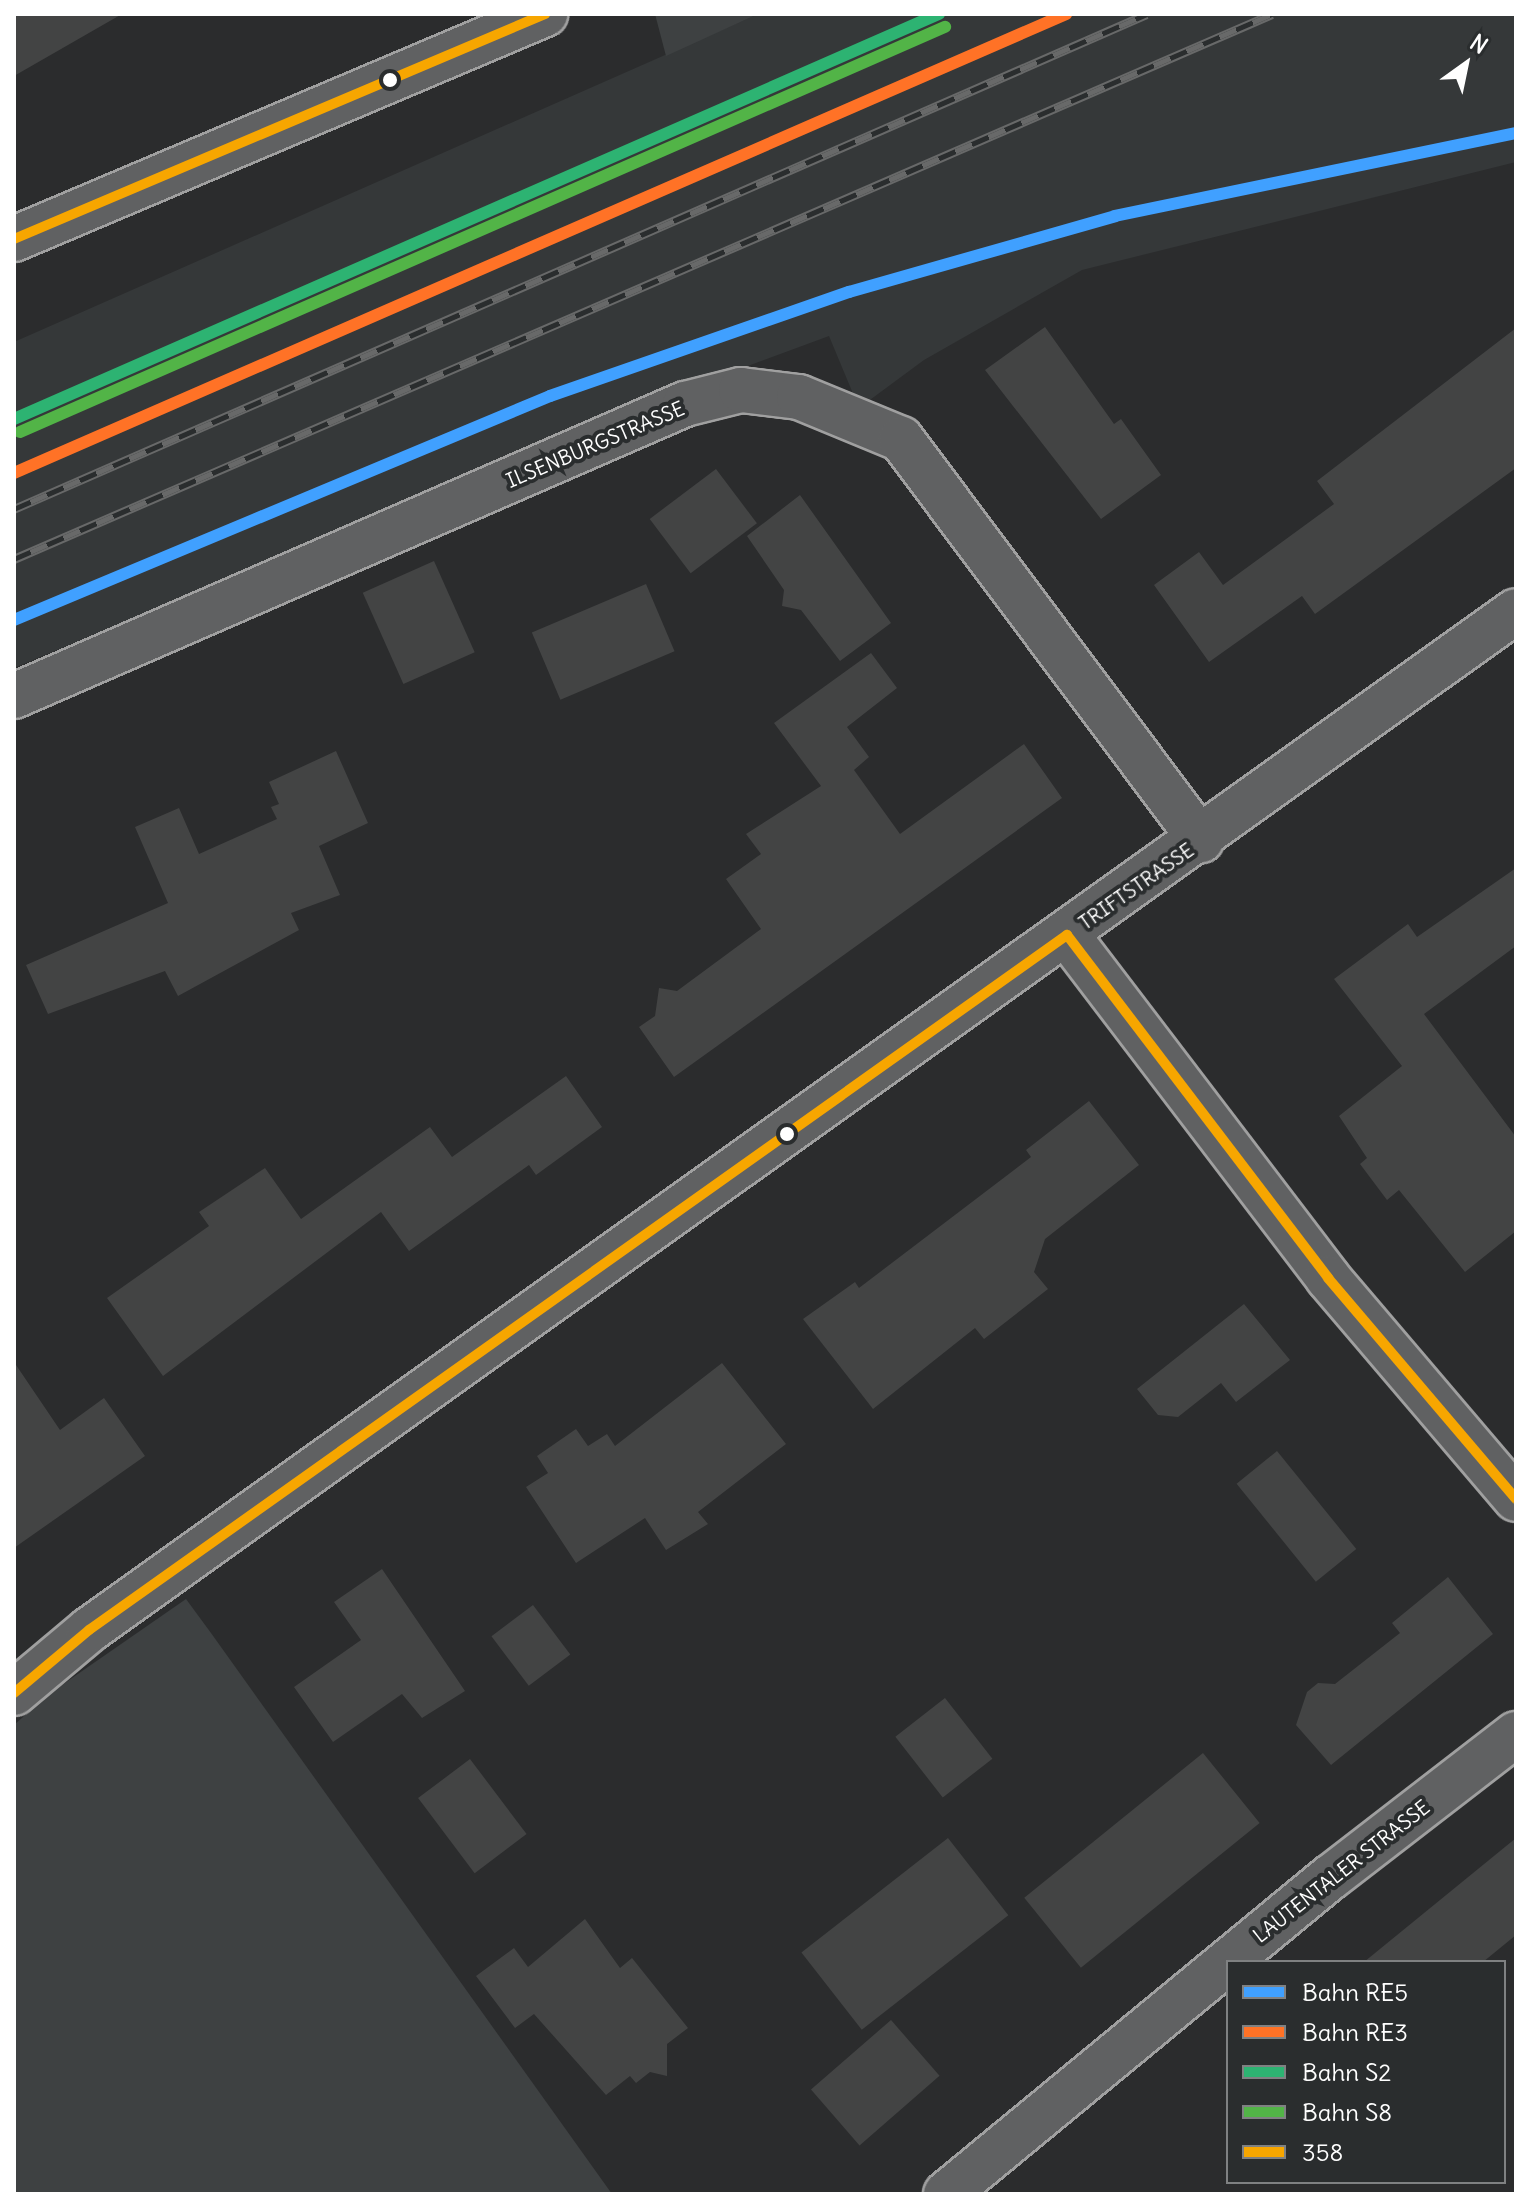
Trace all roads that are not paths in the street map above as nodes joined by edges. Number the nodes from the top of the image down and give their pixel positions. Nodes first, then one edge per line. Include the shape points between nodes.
1 (545, 14) edge
2 (14, 239) edge
3 (1516, 611) edge
4 (14, 696) edge
5 (1201, 840) junction
6 (1067, 935) junction
7 (1516, 1499) edge
8 (14, 1693) edge
9 (1516, 1734) edge
10 (1230, 1960) edge
11 (1226, 1963) edge
12 (946, 2194) edge

1 - 2 street
3 - 5 street, TRIFTSTRASSE
4 - 5 street, ILSENBURGSTRASSE via 685,404 741,390 784,395 845,412 901,439
5 - 6 street, TRIFTSTRASSE
6 - 7 street via 1328,1278
6 - 8 street, TRIFTSTRASSE via 89,1630
9 - 10 street, LAUTENTALER STRASSE
11 - 12 street, LAUTENTALER STRASSE

